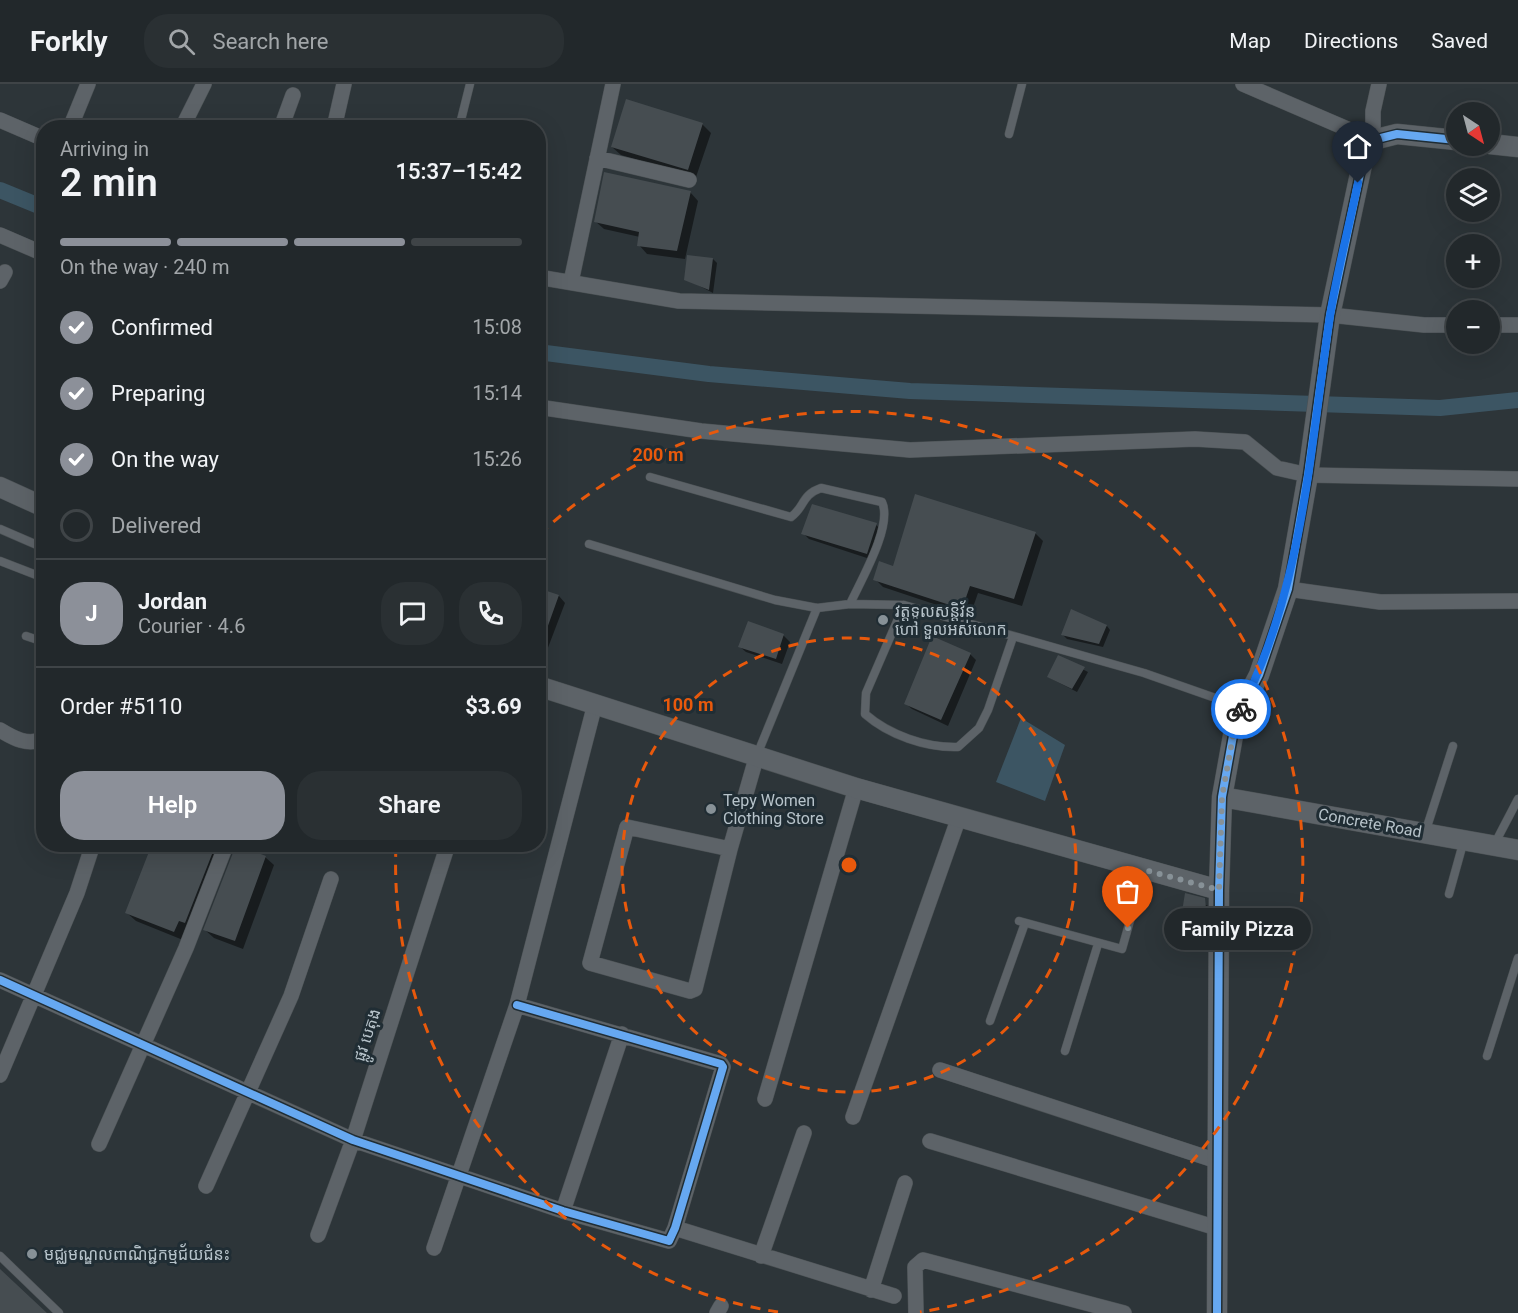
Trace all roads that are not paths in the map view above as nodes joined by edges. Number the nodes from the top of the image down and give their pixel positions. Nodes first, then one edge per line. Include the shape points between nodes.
1 (88, 84) edge
2 (204, 84) edge
3 (344, 84) edge
4 (470, 84) edge
5 (613, 84) edge
6 (1022, 84) edge
7 (1243, 84) edge
8 (1379, 84) edge
9 (293, 95) dead end
10 (0, 120) edge
11 (73, 120) edge
12 (186, 120) edge
13 (284, 120) edge
14 (336, 120) edge
15 (461, 120) edge
16 (1009, 134) dead end
17 (36, 136) edge
18 (1446, 139) edge
19 (1373, 140) junction
20 (1500, 145) edge
21 (1518, 147) edge
22 (597, 158) junction
23 (689, 180) dead end
24 (0, 235) edge
25 (36, 251) edge
26 (546, 278) edge
27 (571, 282) junction
28 (1329, 324) junction
29 (1446, 325) edge
30 (1500, 325) edge
31 (1518, 325) edge
32 (546, 408) edge
33 (1308, 468) junction
34 (650, 477) dead end
35 (1518, 479) edge
36 (0, 487) edge
37 (36, 503) edge
38 (0, 529) edge
39 (590, 544) dead end
40 (36, 545) edge
41 (0, 561) edge
42 (36, 575) edge
43 (1288, 590) junction
44 (1518, 601) edge
45 (850, 604) junction
46 (904, 605) junction
47 (817, 608) junction
48 (26, 636) dead end
49 (1013, 637) junction
50 (36, 639) edge
51 (546, 688) edge
52 (596, 704) junction
53 (1242, 707) junction
54 (0, 730) edge
55 (36, 742) edge
56 (1453, 746) dead end
57 (757, 755) junction
58 (856, 788) junction
59 (1222, 797) junction
60 (1518, 799) edge
61 (959, 817) junction
62 (1425, 833) junction
63 (1464, 840) junction
64 (1494, 845) junction
65 (729, 849) junction
66 (1518, 850) edge
67 (90, 852) edge
68 (223, 852) edge
69 (445, 852) edge
70 (1145, 870) junction
71 (331, 879) dead end
72 (1219, 890) junction
73 (1449, 894) dead end
74 (1098, 944) junction
75 (1518, 958) edge
76 (0, 980) edge
77 (34, 995) junction
78 (517, 1005) junction
79 (990, 1021) dead end
80 (622, 1034) junction
81 (142, 1044) junction
82 (1065, 1050) dead end
83 (1487, 1056) dead end
84 (940, 1070) dead end
85 (0, 1076) edge
86 (248, 1092) junction
87 (765, 1099) dead end
88 (853, 1117) dead end
89 (804, 1133) dead end
90 (353, 1140) junction
91 (930, 1141) dead end
92 (99, 1144) dead end
93 (1217, 1161) junction
94 (459, 1176) junction
95 (904, 1183) dead end
96 (206, 1186) dead end
97 (563, 1211) junction
98 (675, 1228) junction
99 (1217, 1228) junction
100 (318, 1234) dead end
101 (434, 1248) dead end
102 (0, 1256) edge
103 (761, 1256) junction
104 (871, 1290) junction
105 (894, 1296) dead end
106 (59, 1313) edge
107 (916, 1313) edge
108 (1124, 1313) edge
109 (1216, 1313) edge

1 - 11 street
2 - 12 street
3 - 14 street
4 - 15 lane
5 - 22 street
6 - 16 lane
7 - 19 street
8 - 19 street via 1373,111
9 - 13 street
10 - 17 street
18 - 19 street via 1397,134
19 - 28 street via 1362,160
20 - 21 street
22 - 23 street
22 - 27 street
24 - 25 street
26 - 27 street
27 - 28 street via 679,301
28 - 29 street
28 - 33 street
30 - 31 street
32 - 33 street via 701,431 910,450 1195,439 1245,442 1277,468
33 - 35 street
33 - 43 street
34 - 45 lane via 791,517 798,513 806,496 821,488 882,502 885,519 869,566
36 - 37 street
38 - 40 lane
39 - 47 lane via 775,600
41 - 42 lane
43 - 44 street via 1380,602
43 - 53 street via 1259,675
45 - 46 lane
45 - 47 lane
46 - 49 lane
46 - 49 lane via 866,693 865,714 879,726 936,748 958,747 978,728
47 - 57 lane
48 - 50 lane
49 - 53 lane via 1144,673
51 - 52 street
52 - 57 street
52 - 78 street
53 - 59 street via 1236,719
54 - 55 street via 16,740
56 - 62 lane
57 - 58 street
57 - 65 street
58 - 61 street
58 - 87 street
59 - 62 street, Concrete Road
59 - 72 street
60 - 64 lane
61 - 70 street
61 - 88 street
62 - 63 street, Concrete Road
63 - 64 street, Concrete Road
63 - 73 lane
64 - 66 street, Concrete Road
65 - 65 street via 627,827 589,960 592,965 693,991
67 - 77 street
68 - 81 street via 186,948
69 - 90 street, ផ្លូវ បេតុង
70 - 72 street
70 - 74 lane via 1122,949
71 - 86 street via 291,996
72 - 93 street
74 - 79 lane via 1022,922
74 - 82 lane
75 - 83 lane
76 - 77 street
77 - 81 street
77 - 85 street
78 - 80 street
78 - 94 street
80 - 97 street
80 - 98 street via 723,1067
81 - 86 street
81 - 92 street
84 - 93 street
86 - 90 street
86 - 96 street
89 - 103 street
90 - 94 street
90 - 100 street, ផ្លូវ បេតុង
91 - 99 street
93 - 99 street
94 - 97 street
94 - 101 street
95 - 104 street
97 - 98 street via 669,1242
98 - 103 street
99 - 109 street
102 - 106 lane
103 - 104 street
104 - 105 street
107 - 108 street via 915,1267 923,1260

